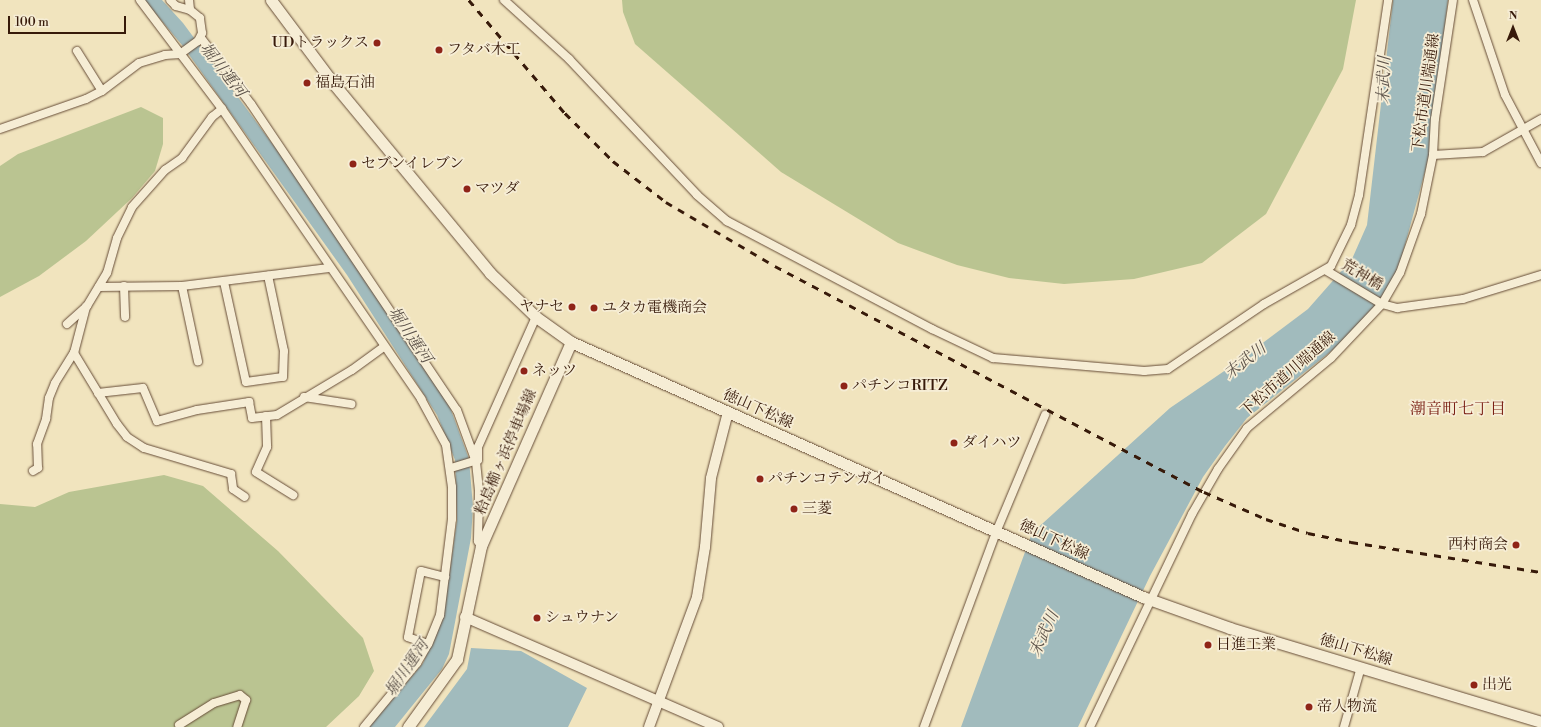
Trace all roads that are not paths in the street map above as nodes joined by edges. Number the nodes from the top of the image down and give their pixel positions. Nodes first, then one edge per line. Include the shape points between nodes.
1 (140, 0) edge
2 (170, 0) edge
3 (189, 0) edge
4 (270, 0) edge
5 (504, 0) edge
6 (1388, 0) edge
7 (1453, 0) edge
8 (1473, 0) edge
9 (190, 10) junction
10 (199, 40) junction
11 (77, 51) dead end
12 (182, 53) junction
13 (102, 91) junction
14 (222, 109) junction
15 (1541, 119) edge
16 (0, 129) edge
17 (1524, 129) junction
18 (1432, 155) junction
19 (1541, 163) edge
20 (329, 268) junction
21 (1327, 271) junction
22 (1541, 274) edge
23 (268, 276) junction
24 (224, 282) junction
25 (124, 286) junction
26 (182, 286) junction
27 (99, 287) junction
28 (1382, 304) junction
29 (86, 306) junction
30 (125, 317) dead end
31 (536, 317) junction
32 (67, 324) dead end
33 (571, 342) junction
34 (384, 347) junction
35 (74, 353) junction
36 (198, 361) dead end
37 (98, 393) junction
38 (304, 397) junction
39 (351, 404) dead end
40 (728, 412) junction
41 (1045, 415) dead end
42 (266, 416) junction
43 (474, 463) junction
44 (452, 468) junction
45 (33, 471) dead end
46 (293, 495) dead end
47 (245, 497) dead end
48 (997, 530) junction
49 (481, 546) junction
50 (445, 577) junction
51 (1146, 598) junction
52 (465, 617) junction
53 (428, 644) junction
54 (1361, 667) junction
55 (660, 702) junction
56 (1541, 722) edge
57 (179, 724) dead end
58 (237, 727) edge
59 (364, 727) edge
60 (408, 727) edge
61 (649, 727) edge
62 (718, 727) edge
63 (924, 727) edge
64 (1090, 727) edge
65 (1344, 727) edge

1 - 12 street
2 - 9 street via 176,6
3 - 9 street
4 - 31 main road via 333,83 490,273
5 - 21 street via 569,59 697,195 727,221 992,358 1144,371 1168,369 1264,304
6 - 21 street via 1356,210 1343,243
7 - 18 street, 下松市道川端通線
8 - 17 street via 1505,95
9 - 10 street via 200,18
10 - 12 street
10 - 43 street via 251,104 446,390 470,440
11 - 13 street
12 - 13 street via 139,63
12 - 14 street
13 - 16 street
14 - 20 street
14 - 27 street via 212,117 182,158 165,170 132,207 117,238 110,266
15 - 17 street
17 - 18 street via 1483,152
17 - 19 street
18 - 28 street, 下松市道川端通線 via 1421,214 1408,254
20 - 23 street
20 - 34 street
21 - 28 street, 荒神橋
22 - 28 street via 1436,305 1397,308
23 - 24 street
23 - 24 street via 284,351 283,377 246,382
24 - 26 street
25 - 26 street
25 - 27 street
25 - 30 street
26 - 36 street
27 - 29 street
28 - 51 street, 下松市道川端通線 via 1331,358 1251,424 1239,438 1204,492
29 - 32 street
29 - 35 street
31 - 33 main road
31 - 43 street via 478,447
33 - 40 main road, 徳山下松線
33 - 49 main road, 粭島櫛ヶ浜停車場線
34 - 38 street via 352,370
34 - 44 street via 441,432
35 - 37 street
35 - 45 street via 55,383 49,398 46,419 37,444 38,468
37 - 42 street via 143,388 157,421 197,410 249,402 252,418
37 - 47 street via 127,437 144,448 231,474 233,488
38 - 39 street
38 - 42 street via 277,415
40 - 48 main road, 徳山下松線
40 - 55 street via 711,478 705,547 697,597
41 - 48 street
42 - 46 street via 267,447 256,472
43 - 44 street
43 - 49 street via 479,492 478,540
44 - 50 street via 452,519
48 - 51 main road, 徳山下松線
48 - 63 street
49 - 52 main road, 粭島櫛ヶ浜停車場線
50 - 53 street via 440,615
50 - 53 street via 421,571 408,637
51 - 54 main road, 徳山下松線 via 1230,628
51 - 64 street, 下松市道川端通線
52 - 55 street
52 - 60 main road, 粭島櫛ヶ浜停車場線 via 457,658
53 - 59 street via 417,663
54 - 56 main road, 徳山下松線
54 - 65 street
55 - 61 street
55 - 62 street
57 - 58 street via 214,703 240,695 246,700

